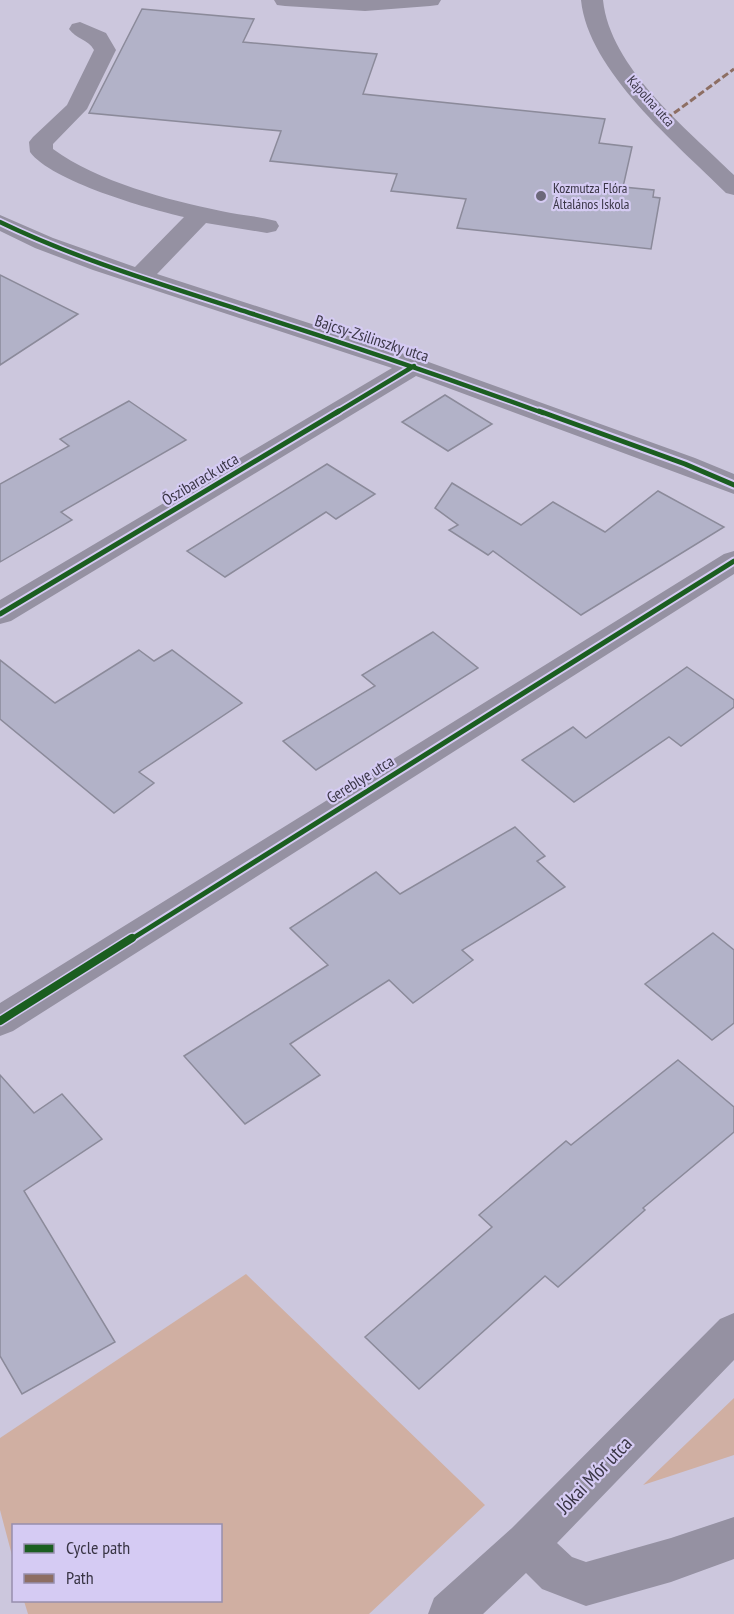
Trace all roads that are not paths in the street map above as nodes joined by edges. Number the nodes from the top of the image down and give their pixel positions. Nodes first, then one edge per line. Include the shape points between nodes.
1 (285, 0) edge
2 (430, 0) edge
3 (592, 0) edge
4 (80, 29) dead end
5 (734, 188) edge
6 (201, 214) junction
7 (0, 222) edge
8 (267, 226) dead end
9 (140, 277) junction
10 (414, 366) junction
11 (734, 485) edge
12 (734, 561) edge
13 (0, 614) edge
14 (0, 1021) edge
15 (734, 1332) edge
16 (734, 1538) edge
17 (527, 1543) junction
18 (450, 1614) edge

1 - 2 street via 365,5
3 - 5 street, Kápolna utca via 594,20 607,48 639,92
4 - 6 street via 98,38 105,50 76,110 41,142 42,152 55,163 112,188
6 - 8 street
6 - 9 street
7 - 9 street, Bajcsy-Zsilinszky utca via 44,243
9 - 10 street, Bajcsy-Zsilinszky utca
10 - 11 street, Bajcsy-Zsilinszky utca
10 - 13 street, Őszibarack utca
12 - 14 street, Gereblye utca
15 - 17 street, Jókai Mór utca
16 - 17 street via 586,1584 558,1574
17 - 18 street, Jókai Mór utca

